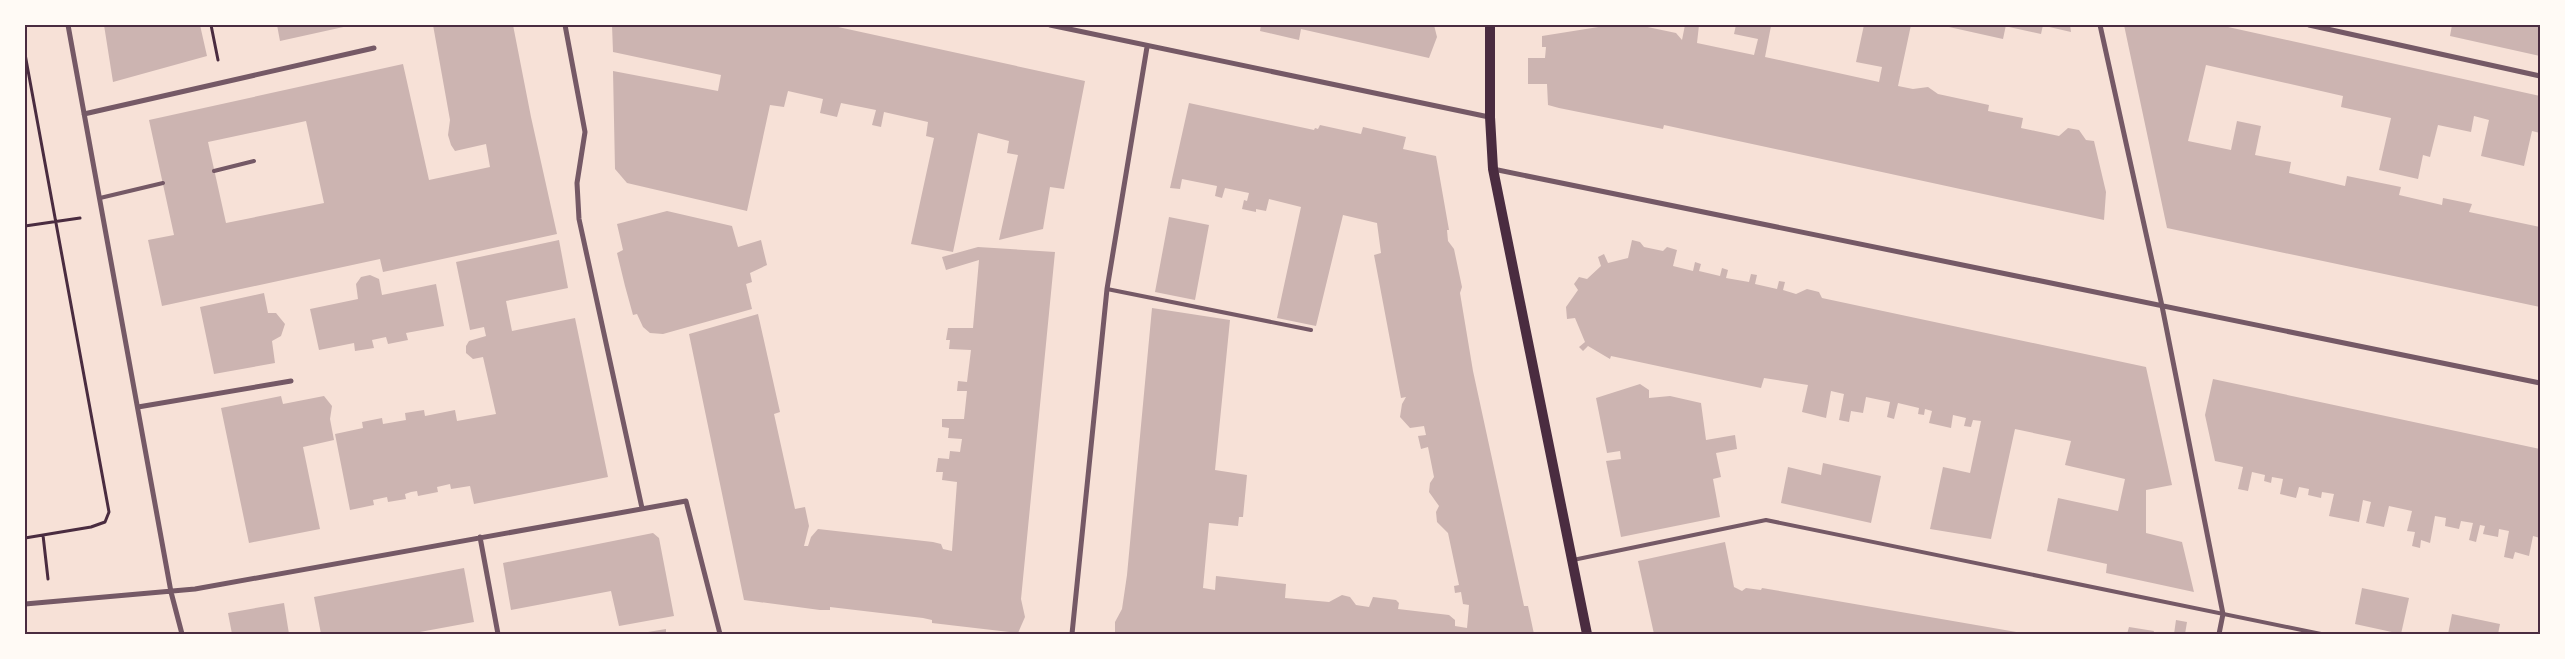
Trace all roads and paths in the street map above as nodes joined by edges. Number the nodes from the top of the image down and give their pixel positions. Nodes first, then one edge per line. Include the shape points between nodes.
1 (68, 25) edge
2 (211, 25) edge
3 (565, 25) edge
4 (1050, 25) edge
5 (1490, 25) edge
6 (2100, 25) edge
7 (2309, 25) edge
8 (1147, 46) junction
9 (374, 48) dead end
10 (25, 54) edge
11 (2540, 76) edge
12 (222, 83) junction
13 (84, 114) junction
14 (1490, 117) junction
15 (254, 161) dead end
16 (1493, 169) junction
17 (214, 171) dead end
18 (163, 183) dead end
19 (100, 198) junction
20 (103, 215) junction
21 (56, 220) junction
22 (25, 226) edge
23 (1107, 289) junction
24 (2162, 306) junction
25 (1311, 330) dead end
26 (291, 381) dead end
27 (2540, 383) edge
28 (138, 407) junction
29 (642, 508) junction
30 (43, 535) junction
31 (480, 537) junction
32 (25, 538) edge
33 (1570, 560) junction
34 (171, 592) junction
35 (52, 602) junction
36 (25, 604) edge
37 (2223, 614) junction
38 (182, 634) edge
39 (498, 634) edge
40 (720, 634) edge
41 (1072, 634) edge
42 (1587, 634) edge
43 (2219, 634) edge
44 (2321, 634) edge

1 - 13 street
2 - 12 path
3 - 29 street via 585,132 578,183 579,219
4 - 8 street
5 - 14 main road
6 - 24 street
7 - 11 street
8 - 14 street
8 - 23 street
9 - 12 street
10 - 21 path
12 - 13 street
13 - 19 street
14 - 16 main road
15 - 17 lane
16 - 24 street
16 - 33 main road
18 - 19 lane
19 - 20 street
20 - 21 path
20 - 28 street
21 - 22 path
21 - 30 path via 109,512 105,522 100,524
23 - 25 lane
23 - 41 street
24 - 27 street
24 - 37 street
26 - 28 street
28 - 34 street
29 - 31 street
29 - 40 street via 686,501
30 - 32 path
30 - 35 path
31 - 34 street
31 - 39 street
33 - 37 lane via 1766,520
33 - 42 main road
34 - 35 street
34 - 38 street
35 - 36 street
37 - 43 street
37 - 44 lane

